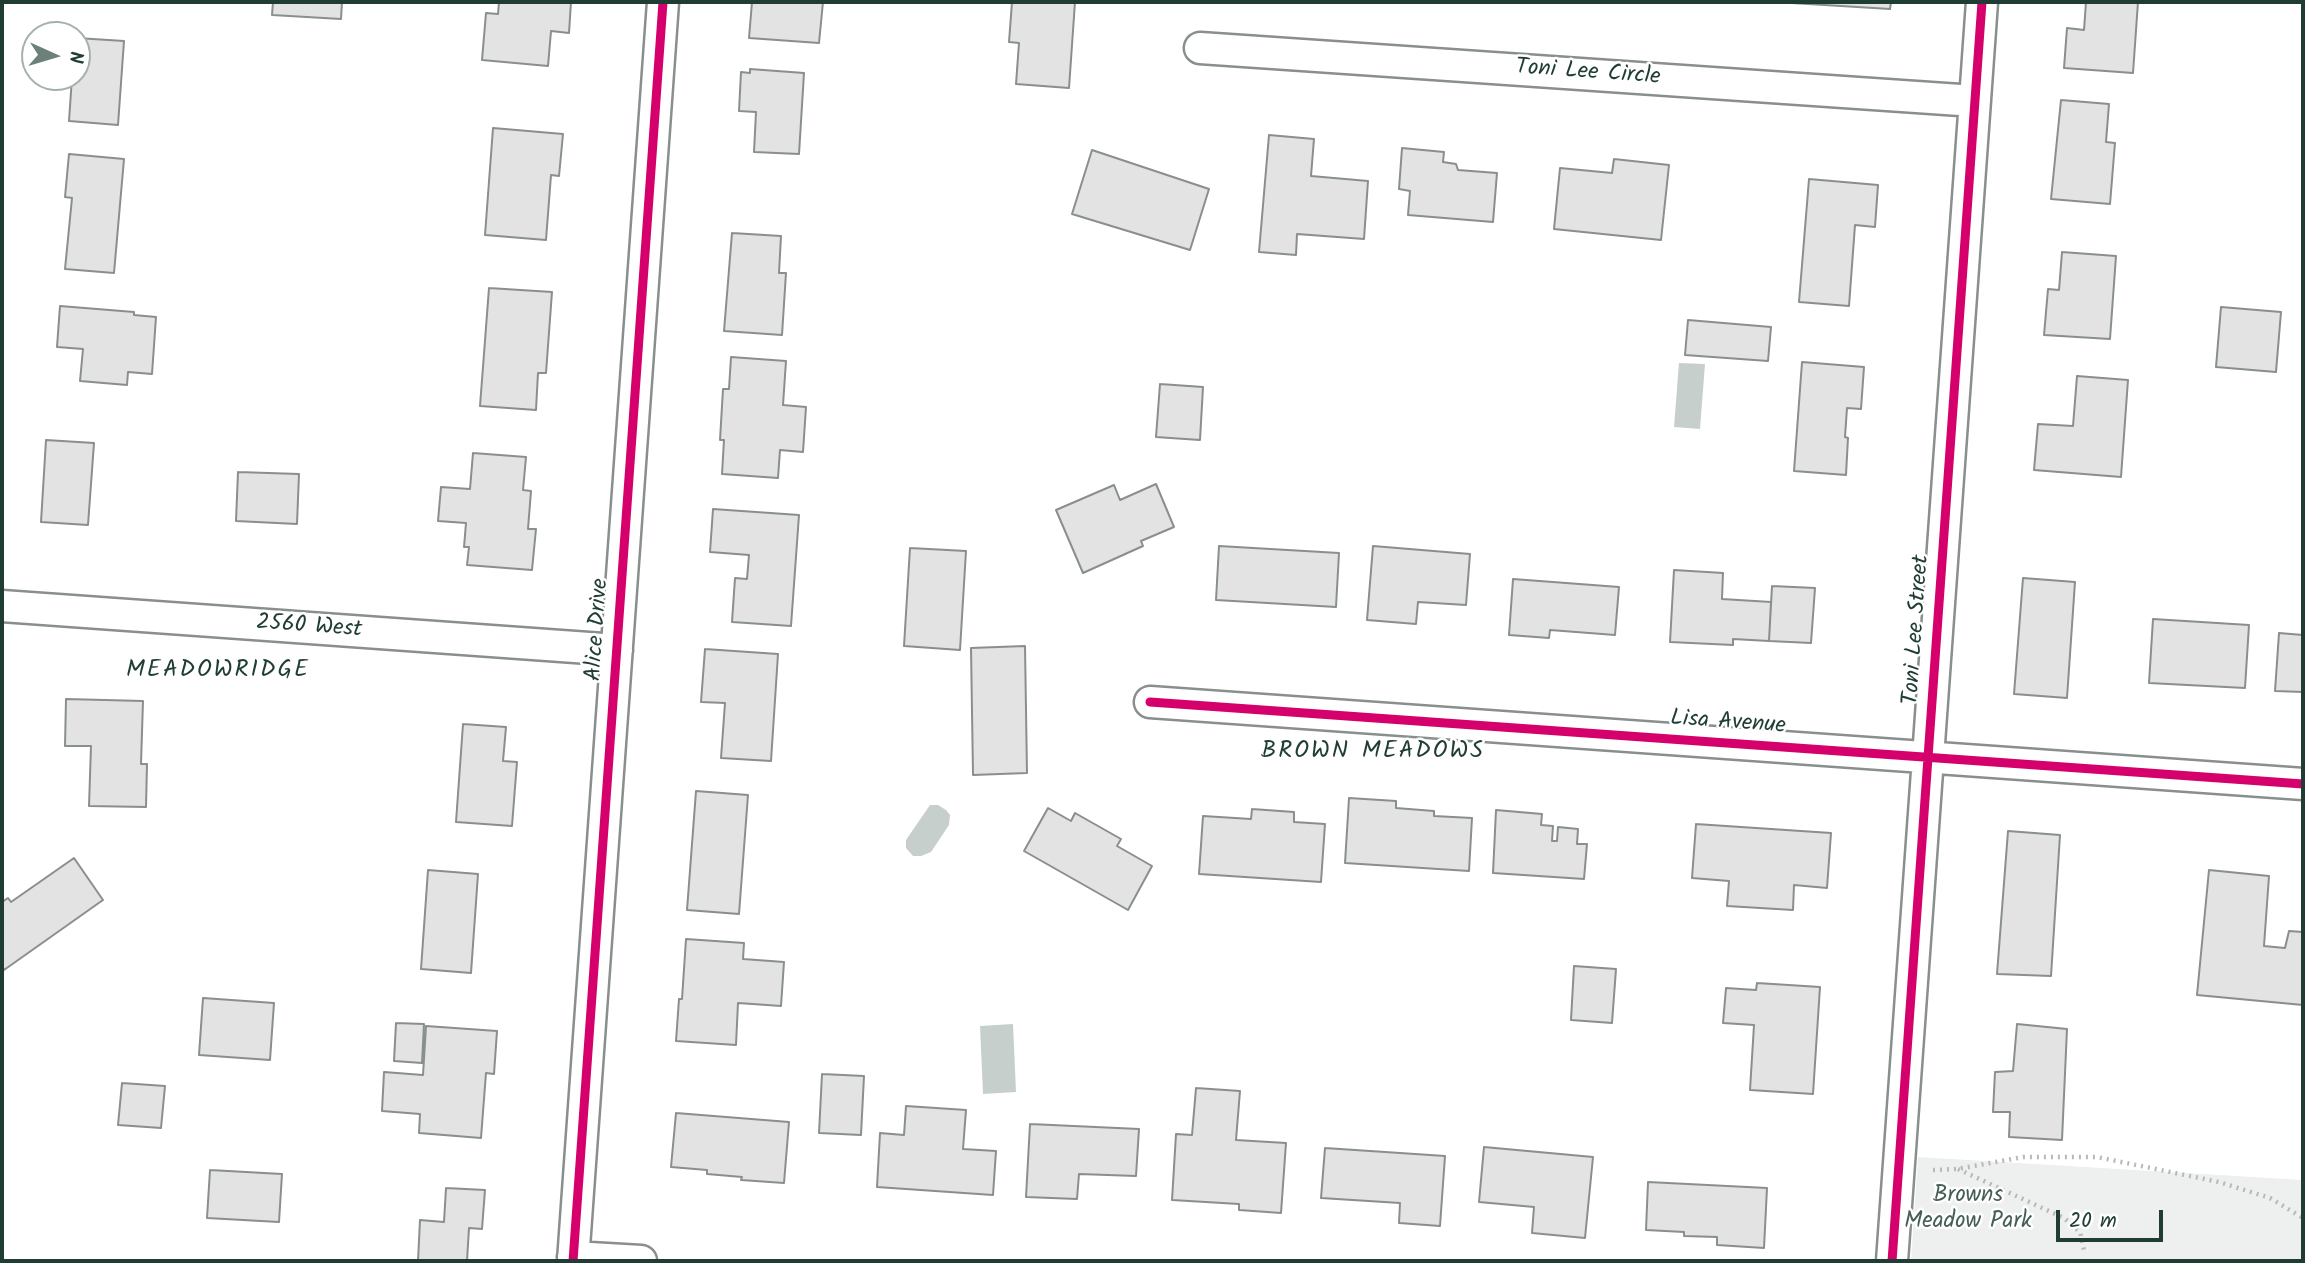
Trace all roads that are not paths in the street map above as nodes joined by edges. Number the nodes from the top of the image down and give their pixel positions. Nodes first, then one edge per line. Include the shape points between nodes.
1 (663, 2) edge
2 (1982, 2) edge
3 (1200, 48) dead end
4 (1975, 101) junction
5 (2, 606) edge
6 (617, 650) junction
7 (1150, 702) dead end
8 (1928, 757) junction
9 (2303, 784) edge
10 (573, 1259) edge
11 (640, 1261) edge
12 (1892, 1261) edge

1 - 6 street, Alice Drive
2 - 4 street, Toni Lee Street
3 - 4 street, Toni Lee Circle
4 - 8 street, Toni Lee Street
5 - 6 street, 2560 West
6 - 10 street, Alice Drive
7 - 8 street, Lisa Avenue
8 - 9 street, Lisa Avenue
8 - 12 street, Toni Lee Street
10 - 11 street

